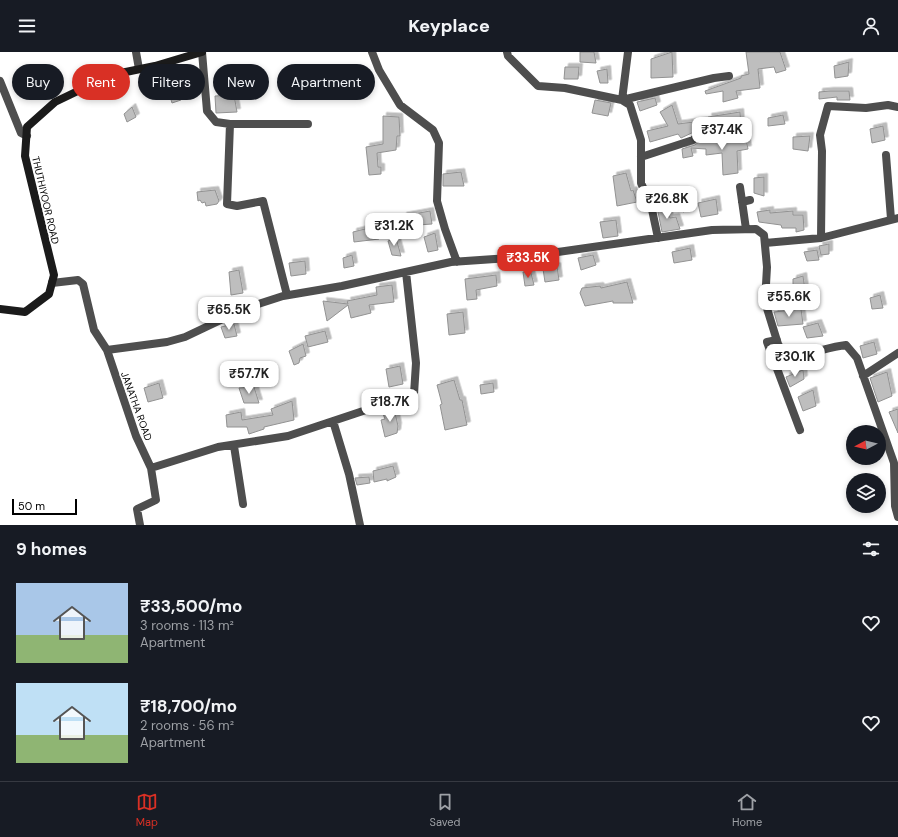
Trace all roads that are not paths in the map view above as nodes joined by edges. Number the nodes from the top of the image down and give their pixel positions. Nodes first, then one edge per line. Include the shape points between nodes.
1 (136, 52) edge
2 (202, 52) edge
3 (372, 52) edge
4 (507, 52) edge
5 (628, 52) edge
6 (138, 64) edge
7 (158, 64) edge
8 (138, 69) edge
9 (729, 76) dead end
10 (0, 81) edge
11 (622, 100) junction
12 (898, 107) edge
13 (230, 124) junction
14 (308, 124) dead end
15 (739, 131) dead end
16 (27, 136) junction
17 (886, 156) dead end
18 (641, 157) junction
19 (740, 187) dead end
20 (895, 219) edge
21 (746, 229) junction
22 (658, 238) junction
23 (821, 238) junction
24 (765, 243) junction
25 (457, 262) junction
26 (406, 272) junction
27 (52, 283) junction
28 (287, 295) junction
29 (0, 309) edge
30 (777, 340) junction
31 (107, 350) junction
32 (898, 353) edge
33 (863, 376) junction
34 (333, 421) junction
35 (800, 430) dead end
36 (234, 446) junction
37 (151, 468) junction
38 (243, 504) dead end
39 (898, 517) edge
40 (140, 525) edge
41 (360, 525) edge

1 - 6 street
2 - 7 main road, THUTHIYOOR ROAD
2 - 13 street via 207,111 216,122
3 - 25 street via 379,70 400,105 433,130 439,143 437,201
4 - 11 street via 538,86 565,88
5 - 11 street
8 - 16 main road, THUTHIYOOR ROAD via 111,75 55,102 27,127
9 - 11 street
10 - 16 street via 21,133
11 - 18 street via 630,105 641,140
12 - 23 street via 828,106 820,135
13 - 14 street
13 - 28 street via 227,204 237,206 263,202
15 - 18 street via 697,136
16 - 27 main road, THUTHIYOOR ROAD via 25,156 54,274
17 - 20 street
18 - 22 street via 641,183 651,205
19 - 21 street via 746,201
20 - 23 street
21 - 22 street via 712,230
21 - 24 street via 756,229 764,235
22 - 25 street via 523,257
23 - 24 street
24 - 30 street via 765,302
25 - 26 street
26 - 28 street
26 - 34 street via 416,363 414,394
27 - 29 main road via 49,294 25,312
27 - 31 street, JANATHA ROAD via 78,280 83,284 94,330
28 - 31 street via 246,308 185,337
30 - 33 street via 785,356 846,345 857,358
30 - 35 street via 767,342
31 - 37 street, JANATHA ROAD via 136,436
32 - 33 street
33 - 39 street via 894,463 895,506
34 - 36 street via 288,436
34 - 41 street via 349,474
36 - 37 street via 218,447
36 - 38 street
37 - 40 street, JANATHA ROAD via 156,500 137,510

